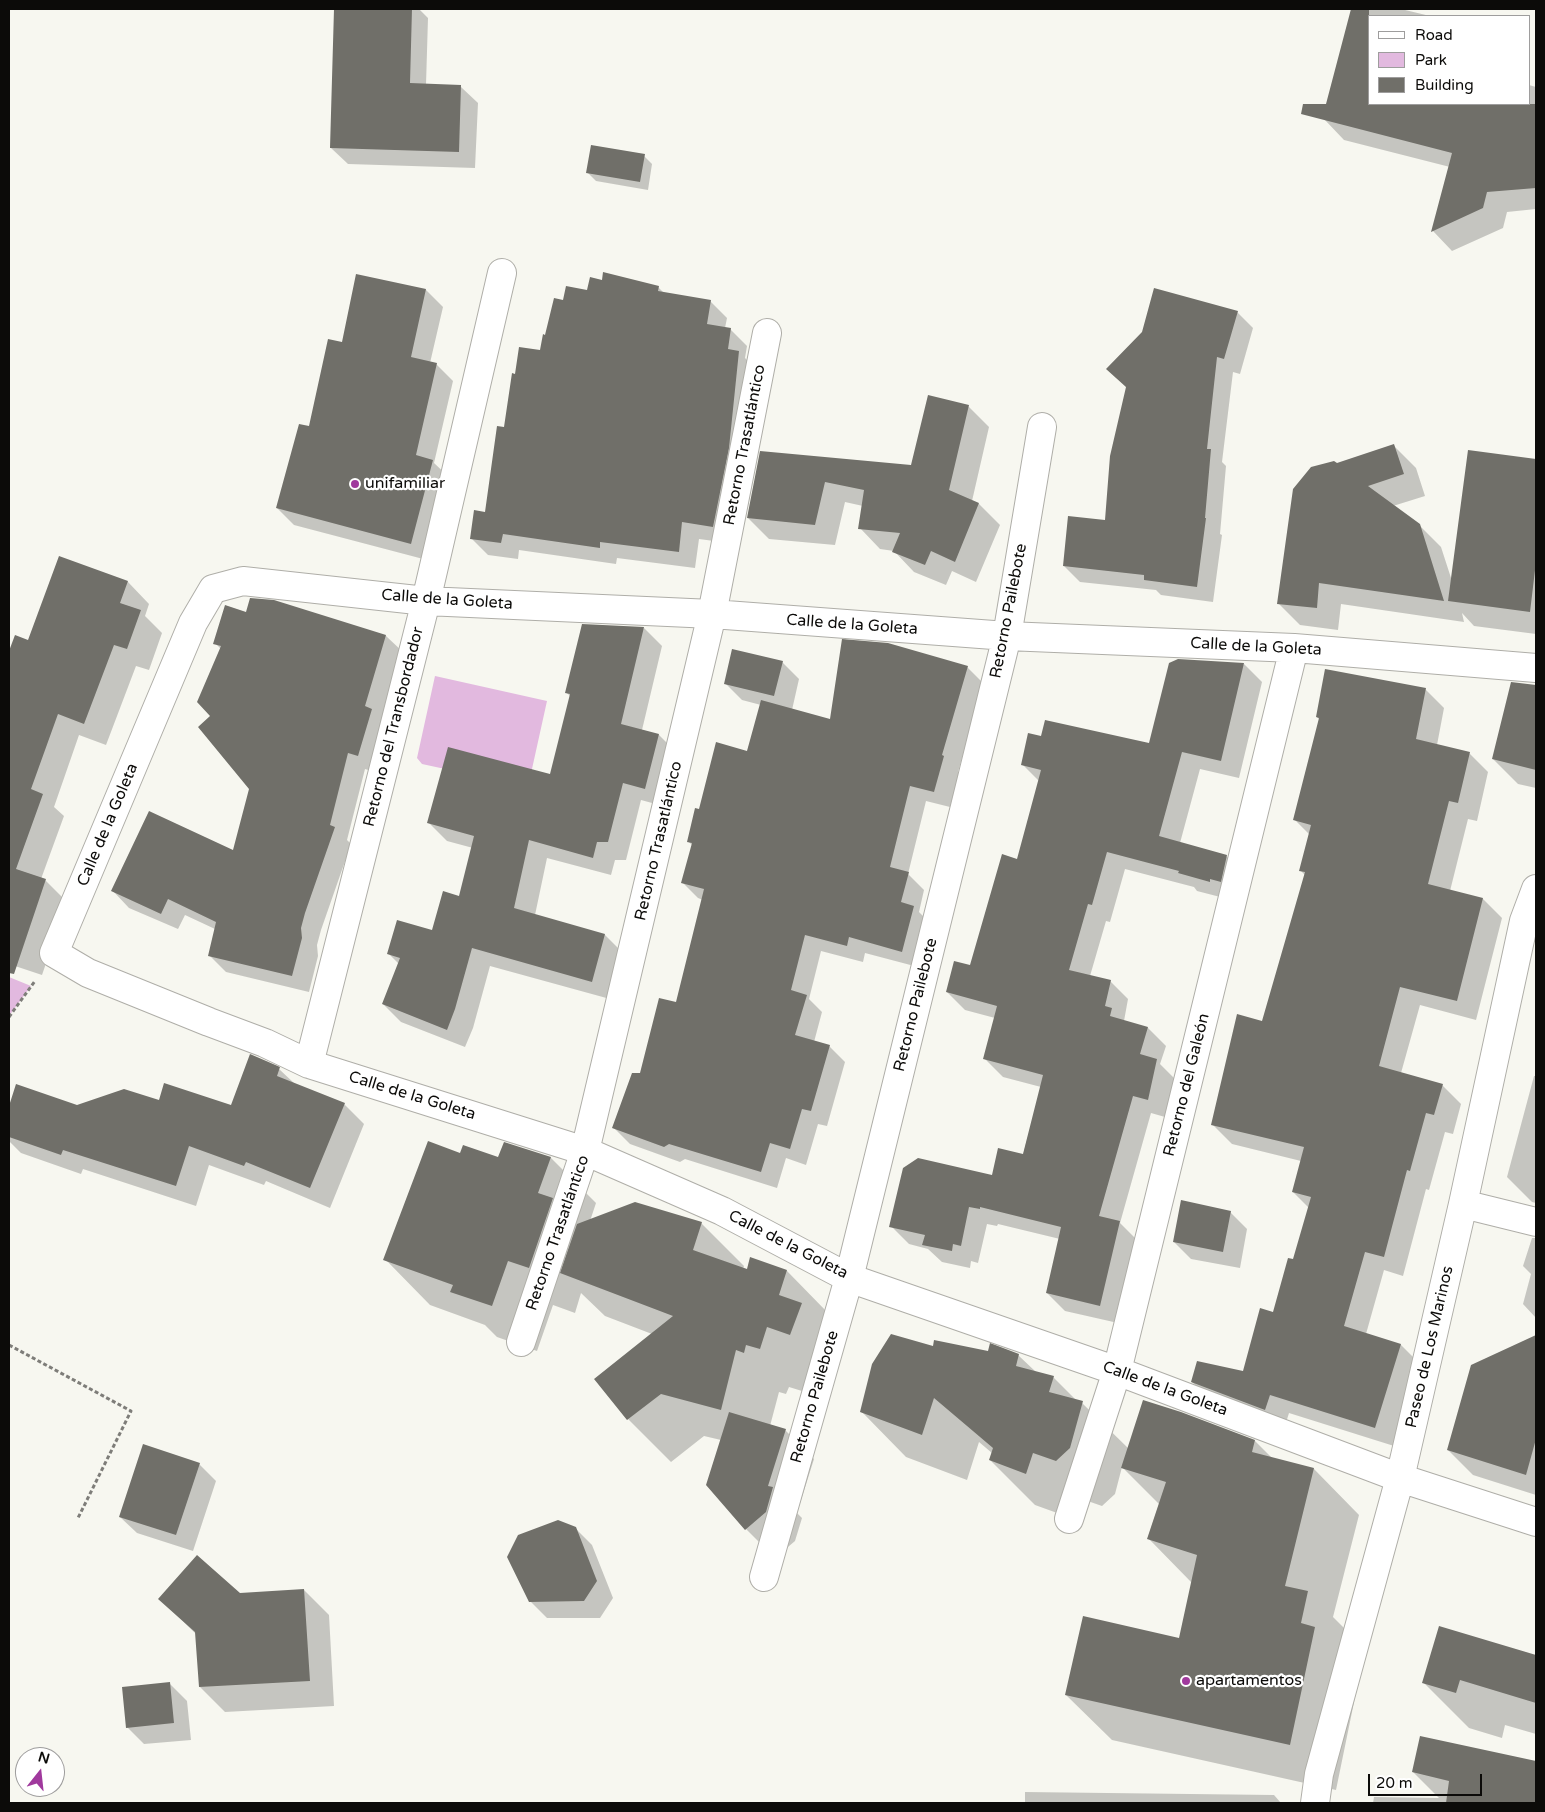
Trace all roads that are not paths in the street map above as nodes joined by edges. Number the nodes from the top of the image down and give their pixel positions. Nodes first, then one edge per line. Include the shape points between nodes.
1 (502, 273) dead end
2 (767, 333) dead end
3 (1042, 427) dead end
4 (426, 601) junction
5 (712, 614) junction
6 (1007, 636) junction
7 (1294, 648) junction
8 (1536, 668) edge
9 (1536, 889) edge
10 (309, 1064) junction
11 (585, 1151) junction
12 (1463, 1204) junction
13 (1536, 1222) edge
14 (849, 1278) junction
15 (521, 1342) dead end
16 (1117, 1371) junction
17 (1400, 1478) junction
18 (1069, 1519) dead end
19 (1536, 1522) edge
20 (764, 1577) dead end
21 (1315, 1803) edge

1 - 4 street, Retorno del Transbordador
2 - 5 street, Retorno Trasatlántico
3 - 6 street, Retorno Pailebote
4 - 5 street, Calle de la Goleta
4 - 10 street, Retorno del Transbordador
4 - 10 street, Calle de la Goleta via 243,581 213,589 193,623 54,953 88,973
5 - 6 street, Calle de la Goleta
5 - 11 street, Retorno Trasatlántico
6 - 7 street, Calle de la Goleta
6 - 14 street, Retorno Pailebote
7 - 8 street, Calle de la Goleta
7 - 16 street, Retorno del Galeón
9 - 12 street, Paseo de Los Marinos via 1524,921
10 - 11 street, Calle de la Goleta
11 - 14 street, Calle de la Goleta via 722,1211
11 - 15 street, Retorno Trasatlántico
12 - 13 street
12 - 17 street, Paseo de Los Marinos
14 - 16 street, Calle de la Goleta
14 - 20 street, Retorno Pailebote
16 - 17 street, Calle de la Goleta
16 - 18 street, Retorno del Galeón
17 - 19 street, Calle de la Goleta
17 - 21 street, Paseo de Los Marinos via 1318,1774

